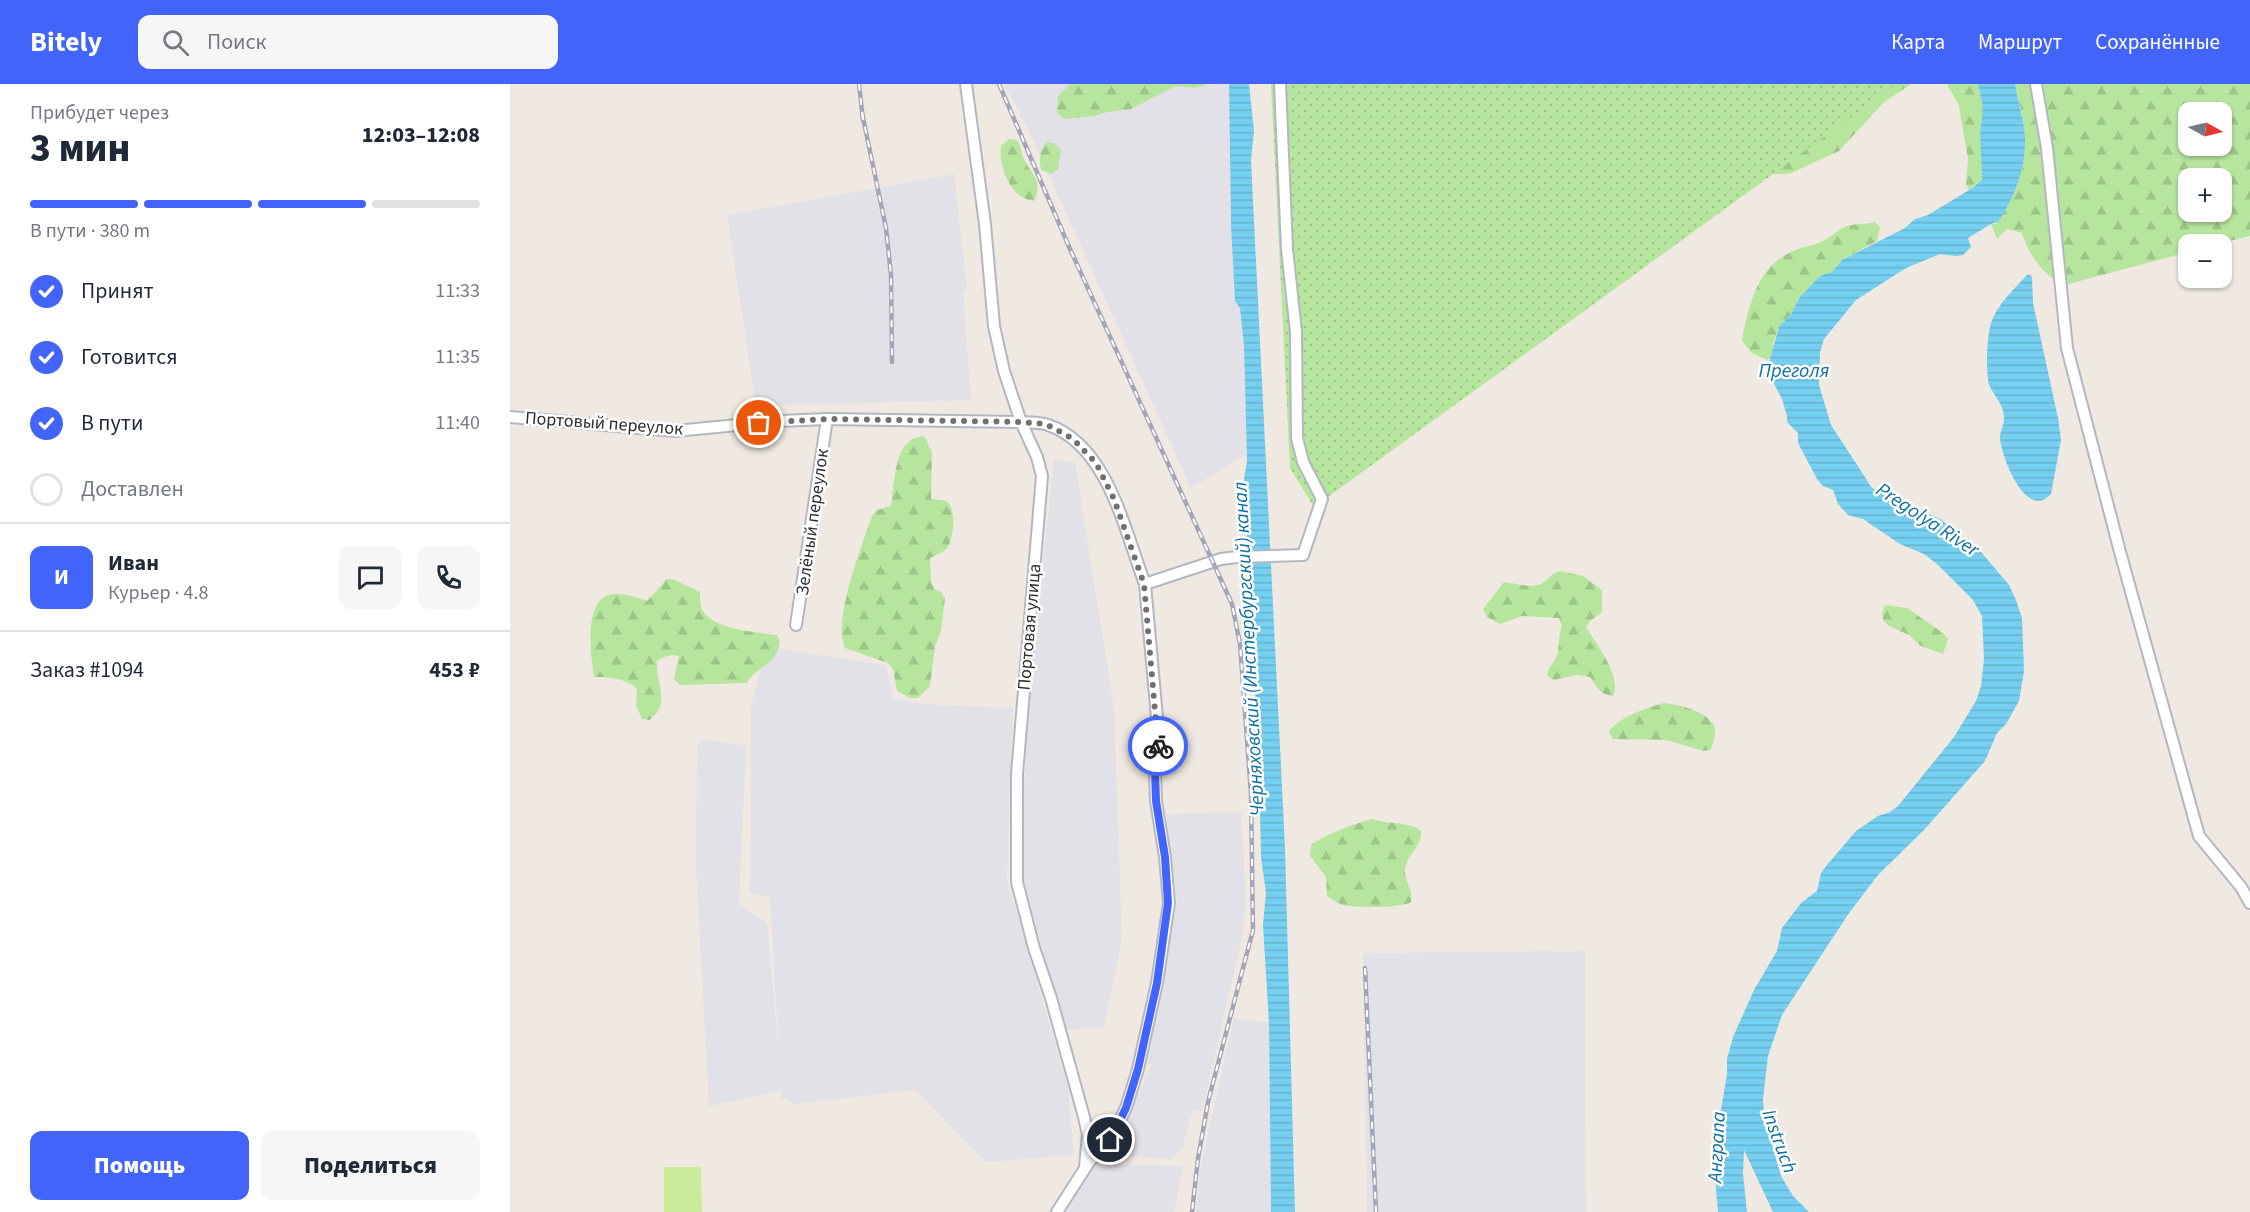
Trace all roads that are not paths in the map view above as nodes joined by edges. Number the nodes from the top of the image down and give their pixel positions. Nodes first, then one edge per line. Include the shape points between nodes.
1 (966, 84) edge
2 (1280, 84) edge
3 (2036, 84) edge
4 (510, 417) edge
5 (827, 419) junction
6 (1021, 422) junction
7 (1144, 584) junction
8 (796, 625) dead end
9 (2250, 903) edge
10 (1084, 1170) junction
11 (1057, 1212) edge

1 - 6 street, Портовая улица via 994,326
2 - 7 street via 1287,249 1296,332 1297,438 1303,462 1322,499 1303,555 1237,556
3 - 9 street via 2047,148 2067,348 2120,552 2199,836
4 - 5 street, Портовый переулок via 675,431
5 - 6 street, Портовый переулок
5 - 8 street, Зелёный переулок
6 - 7 street, Портовый переулок via 1046,424 1060,430 1096,463 1114,499
6 - 10 street, Портовая улица via 1037,457 1042,484 1017,774 1017,882 1084,1117 1088,1135
7 - 10 street, Портовый переулок via 1159,740 1156,801 1168,903 1157,983 1126,1108 1110,1140
10 - 11 street, Портовый переулок

